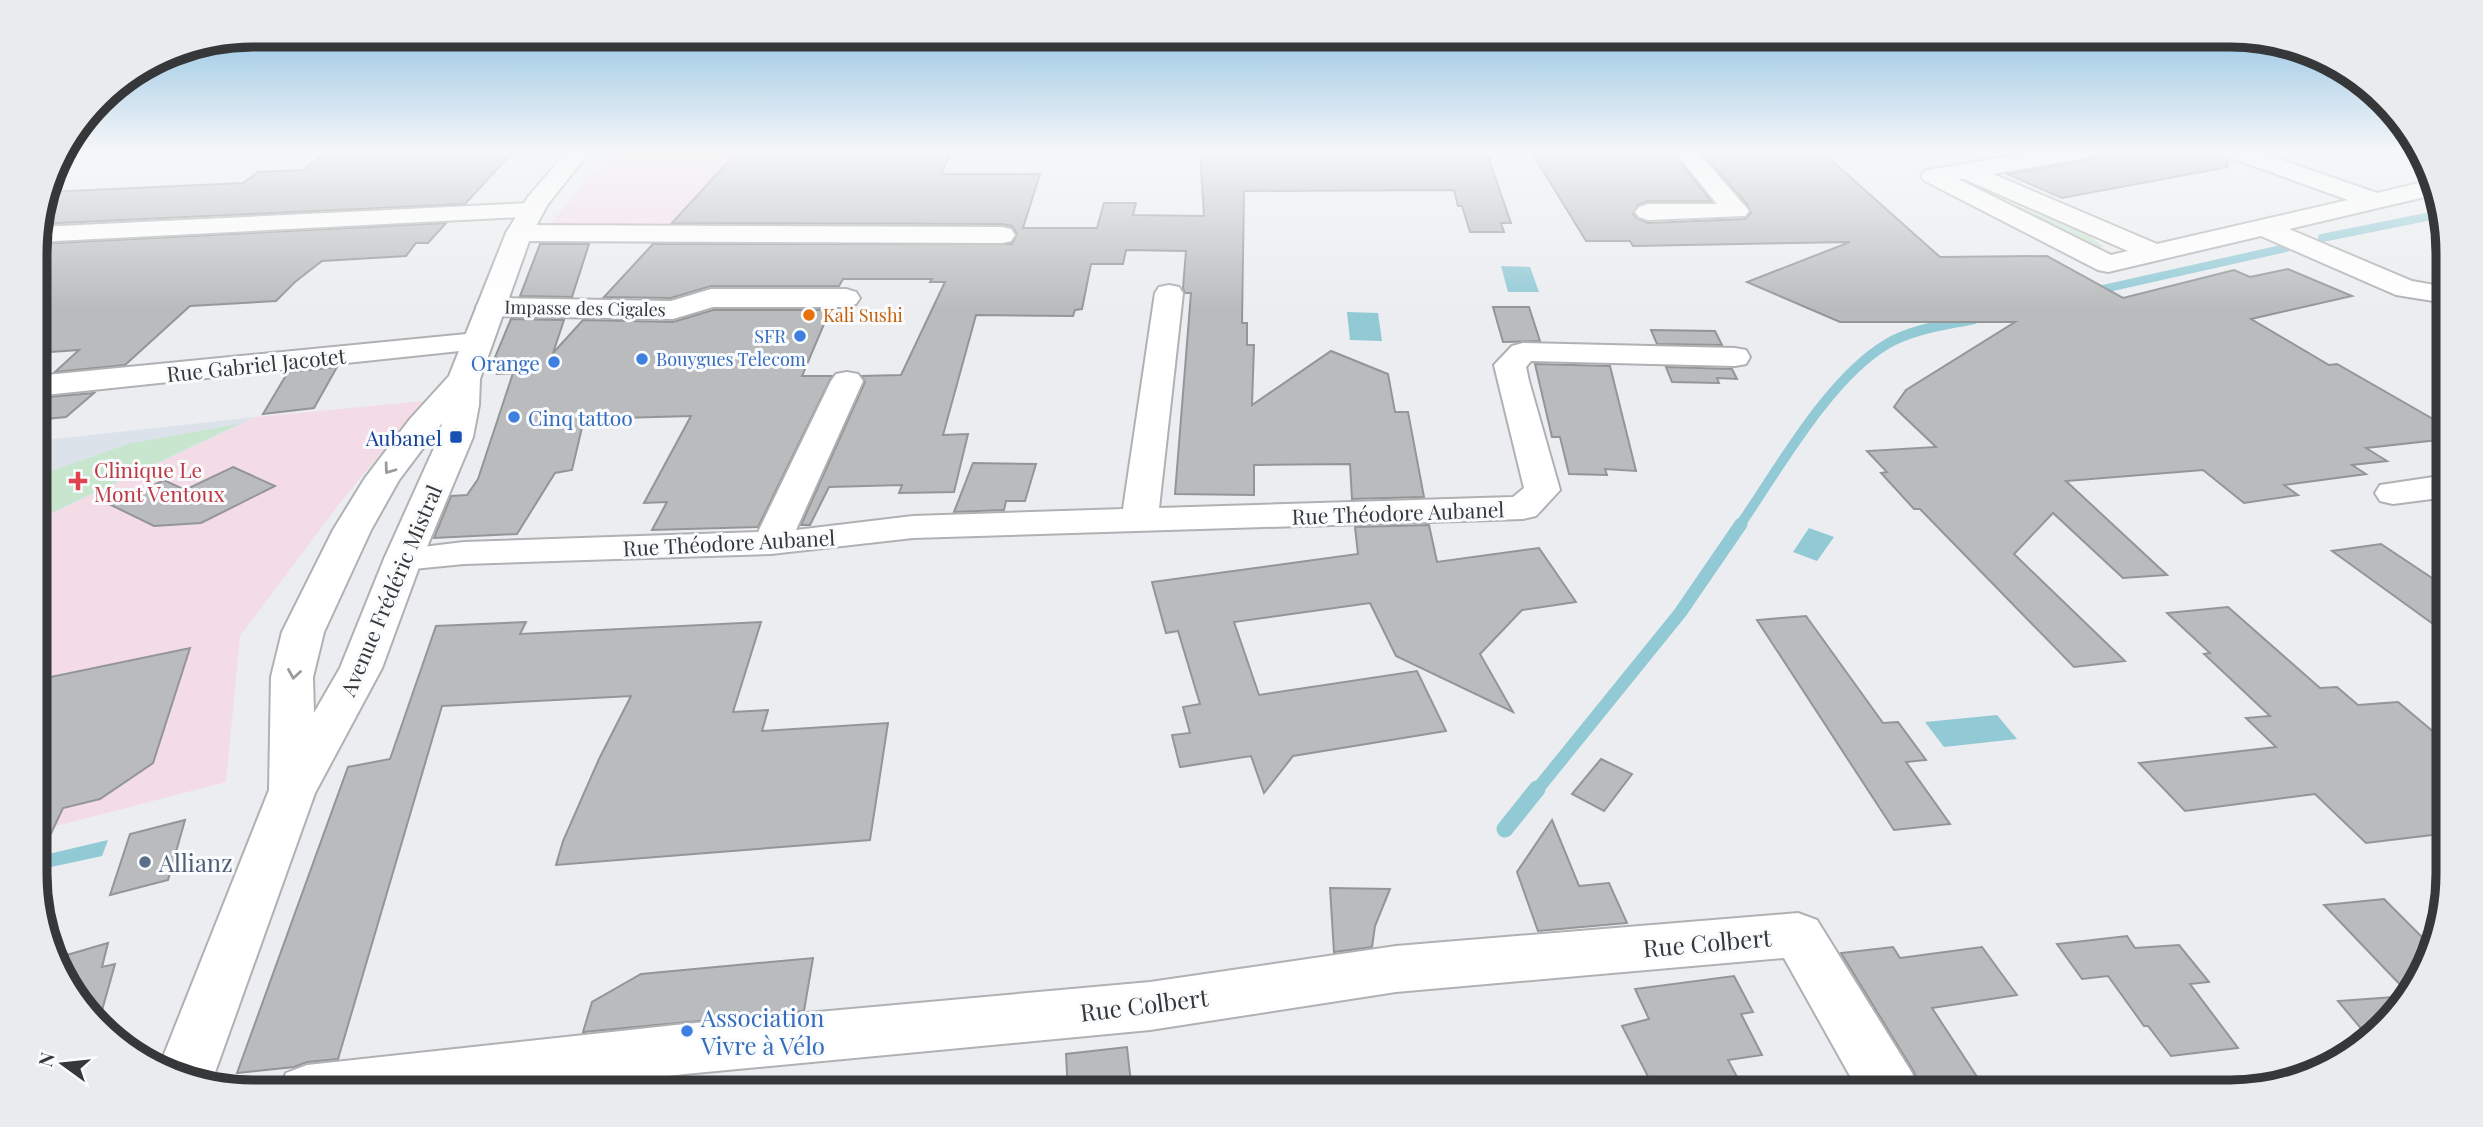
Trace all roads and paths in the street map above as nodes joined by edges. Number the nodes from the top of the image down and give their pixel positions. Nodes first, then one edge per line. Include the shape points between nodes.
1 (539, 204) edge
2 (1730, 204) edge
3 (1988, 204) edge
4 (2365, 204) edge
5 (1648, 212) dead end
6 (525, 222) junction
7 (2267, 229) junction
8 (48, 235) edge
9 (1002, 235) dead end
10 (1168, 293) dead end
11 (2436, 294) edge
12 (846, 298) dead end
13 (490, 307) junction
14 (477, 342) junction
15 (1735, 356) dead end
16 (464, 379) junction
17 (847, 381) dead end
18 (48, 385) edge
19 (2436, 487) edge
20 (2393, 493) dead end
21 (1140, 518) junction
22 (771, 543) junction
23 (403, 559) junction
24 (291, 793) junction
25 (188, 1069) edge
26 (1883, 1079) edge
27 (413, 1080) edge

1 - 6 street, Avenue Frédéric Mistral
2 - 5 street via 1736,211
3 - 7 street via 2108,264
4 - 7 street
6 - 8 street
6 - 9 street
6 - 13 street, Avenue Frédéric Mistral
7 - 11 street via 2406,289
10 - 21 street
12 - 13 street, Impasse des Cigales via 711,298 673,310
13 - 14 street, Avenue Frédéric Mistral
14 - 16 street, Avenue Frédéric Mistral
14 - 18 street, Rue Gabriel Jacotet
15 - 21 street, Rue Théodore Aubanel via 1523,352 1510,365 1542,490 1522,508
16 - 23 street, Avenue Frédéric Mistral via 456,437
16 -> 24 street, Avenue Frédéric Mistral via 383,478 352,530 303,632 292,677
17 - 22 street
19 - 20 street
21 - 22 street, Rue Théodore Aubanel via 913,527
22 - 23 street, Rue Théodore Aubanel
23 - 24 street, Avenue Frédéric Mistral via 361,668
24 - 25 street, Avenue Frédéric Mistral
26 - 27 street, Rue Colbert via 1798,934 1396,969 1150,1006 685,1049

